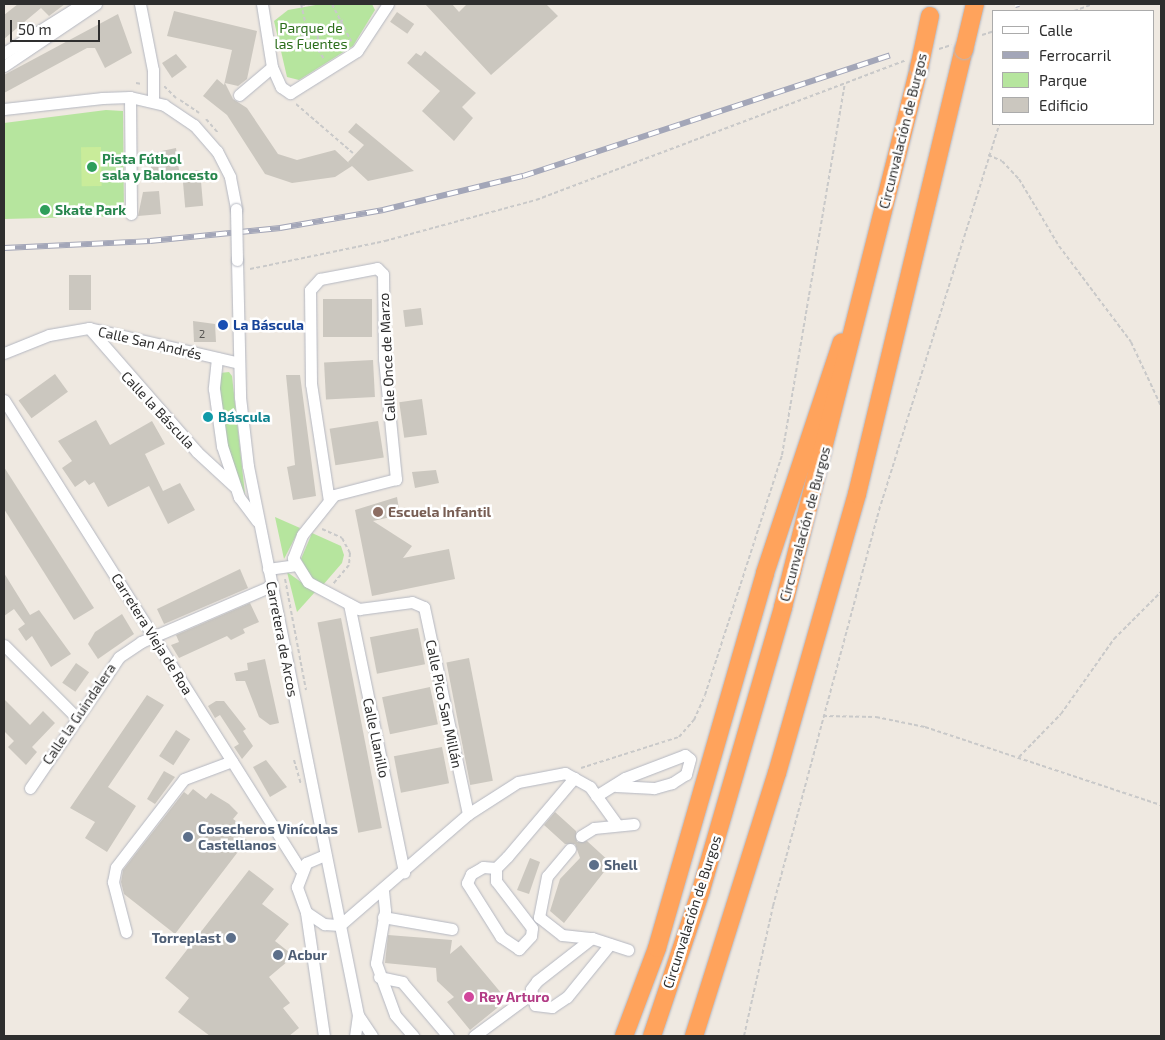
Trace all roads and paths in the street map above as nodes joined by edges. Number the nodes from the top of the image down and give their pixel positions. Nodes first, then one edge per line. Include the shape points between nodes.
1 (82, 4) edge
2 (96, 4) edge
3 (140, 4) edge
4 (262, 4) edge
5 (301, 4) edge
6 (310, 4) edge
7 (332, 4) edge
8 (388, 4) edge
9 (975, 4) edge
10 (1093, 4) edge
11 (932, 10) edge
12 (1077, 10) edge
13 (342, 21) junction
14 (307, 31) junction
15 (992, 32) edge
16 (317, 35) junction
17 (303, 42) junction
18 (352, 43) dead end
19 (314, 44) junction
20 (965, 44) junction
21 (269, 52) junction
22 (928, 52) dead end
23 (4, 53) edge
24 (914, 63) junction
25 (4, 66) edge
26 (272, 67) junction
27 (331, 69) junction
28 (845, 83) junction
29 (290, 93) junction
30 (239, 95) dead end
31 (130, 97) junction
32 (153, 101) junction
33 (4, 109) edge
34 (999, 125) edge
35 (353, 153) dead end
36 (988, 155) junction
37 (131, 214) dead end
38 (874, 249) junction
39 (244, 268) junction
40 (89, 328) junction
41 (4, 353) edge
42 (217, 358) junction
43 (239, 363) junction
44 (4, 400) edge
45 (1161, 406) edge
46 (234, 486) junction
47 (329, 501) junction
48 (259, 523) junction
49 (311, 524) junction
50 (295, 565) junction
51 (268, 570) junction
52 (271, 586) junction
53 (326, 592) junction
54 (1161, 592) edge
55 (349, 604) junction
56 (153, 638) junction
57 (4, 645) edge
58 (76, 716) junction
59 (823, 716) junction
60 (1019, 756) junction
61 (232, 761) junction
62 (569, 775) junction
63 (616, 786) junction
64 (30, 788) dead end
65 (596, 796) junction
66 (1161, 805) edge
67 (468, 814) junction
68 (616, 823) junction
69 (634, 824) dead end
70 (581, 836) dead end
71 (570, 848) dead end
72 (325, 855) junction
73 (496, 868) junction
74 (300, 869) junction
75 (404, 872) junction
76 (383, 890) junction
77 (306, 912) junction
78 (383, 917) junction
79 (340, 925) junction
80 (452, 929) dead end
81 (126, 932) dead end
82 (592, 938) junction
83 (610, 944) junction
84 (628, 950) dead end
85 (379, 978) junction
86 (531, 994) junction
87 (358, 1015) junction
88 (632, 1018) junction
89 (324, 1036) edge
90 (355, 1036) edge
91 (372, 1036) edge
92 (413, 1036) edge
93 (448, 1036) edge
94 (474, 1036) edge
95 (613, 1036) edge
96 (624, 1036) edge
97 (652, 1036) edge
98 (694, 1036) edge
99 (744, 1036) edge

1 - 23 street
2 - 25 street
3 - 32 street via 154,70
4 - 21 street
5 - 6 path
5 - 14 path
7 - 13 path
8 - 27 street via 357,51
9 - 20 highway, bridge
10 - 12 path
11 - 24 highway, Circunvalación de Burgos, bridge
13 - 16 path
13 - 18 path
14 - 16 path
14 - 17 path
15 - 20 path
16 - 19 path
17 - 19 path
17 - 21 path
19 - 27 path
20 - 22 path
20 - 98 highway via 857,494 777,773
21 - 26 street
24 - 28 path
24 - 38 highway, Circunvalación de Burgos
26 - 29 street via 281,87
26 - 30 street
27 - 29 street
28 - 39 path via 536,200 385,241
28 - 62 path via 782,455 705,695 694,720 680,737
29 - 35 path via 305,115
31 - 32 street
31 - 33 street
31 - 37 street
32 - 39 street, Carretera de Arcos, bridge via 178,113 206,137 224,163 236,209
34 - 36 path
36 - 45 path via 1002,161 1020,179 1058,246 1130,342
36 - 59 path via 880,504
38 - 88 highway via 805,447 707,785
38 - 97 highway, Circunvalación de Burgos via 783,607 703,880
39 - 43 street, Carretera de Arcos
40 - 41 street, Calle San Andrés via 50,334
40 - 42 street, Calle San Andrés
40 - 46 street, Calle la Báscula via 185,439
42 - 43 street, Calle San Andrés
42 - 46 street via 214,388 222,446
43 - 48 street, Carretera de Arcos via 248,466
44 - 56 street, Carretera Vieja de Roa
46 - 48 street
47 - 47 street, Calle Once de Marzo via 339,492 396,479 384,359 382,274 377,268 346,272 313,282 310,290 311,384
47 - 49 street
48 - 51 street, Carretera de Arcos
49 - 50 street via 296,546
49 - 53 path via 342,538 350,553 349,565
50 - 51 street
50 - 53 street via 308,582
51 - 52 street, Carretera de Arcos
52 - 56 street, Calle la Guindalera
52 - 72 street, Carretera de Arcos
53 - 55 street
54 - 60 path via 1120,632 1061,714
55 - 67 street, Calle Pico San Millán via 372,610 412,602 424,607
55 - 75 street, Calle Llanillo
56 - 58 street, Calle la Guindalera via 119,656
56 - 61 street, Carretera Vieja de Roa
57 - 58 street
58 - 64 street, Calle la Guindalera
59 - 60 path via 876,718 925,727
59 - 99 path
60 - 66 path via 1070,779
61 - 74 street, Carretera Vieja de Roa
61 - 81 street via 184,779 116,867 112,882
62 - 65 street
62 - 67 street via 518,782
62 - 73 street
63 - 63 street via 672,783 686,774 690,759 685,755 676,758 625,778
63 - 65 street
65 - 68 street
67 - 75 street
68 - 69 street
68 - 70 street
71 - 82 street via 547,876 539,917 562,935
72 - 74 street
72 - 79 street, Carretera de Arcos
73 - 73 street via 483,868 468,883 501,937 519,950 531,936 532,928 496,881
74 - 77 street via 297,887
75 - 76 street
76 - 78 street
76 - 79 street
77 - 79 street via 324,924
77 - 89 street
78 - 80 street
78 - 85 street via 377,944
79 - 87 street, Carretera de Arcos
82 - 83 street
82 - 86 street via 537,981
83 - 84 street
83 - 86 street via 568,997 552,1007 535,1005
85 - 92 street via 395,1015
85 - 93 street via 402,982
86 - 94 street
87 - 90 street
87 - 91 street
88 - 95 highway
88 - 96 highway

